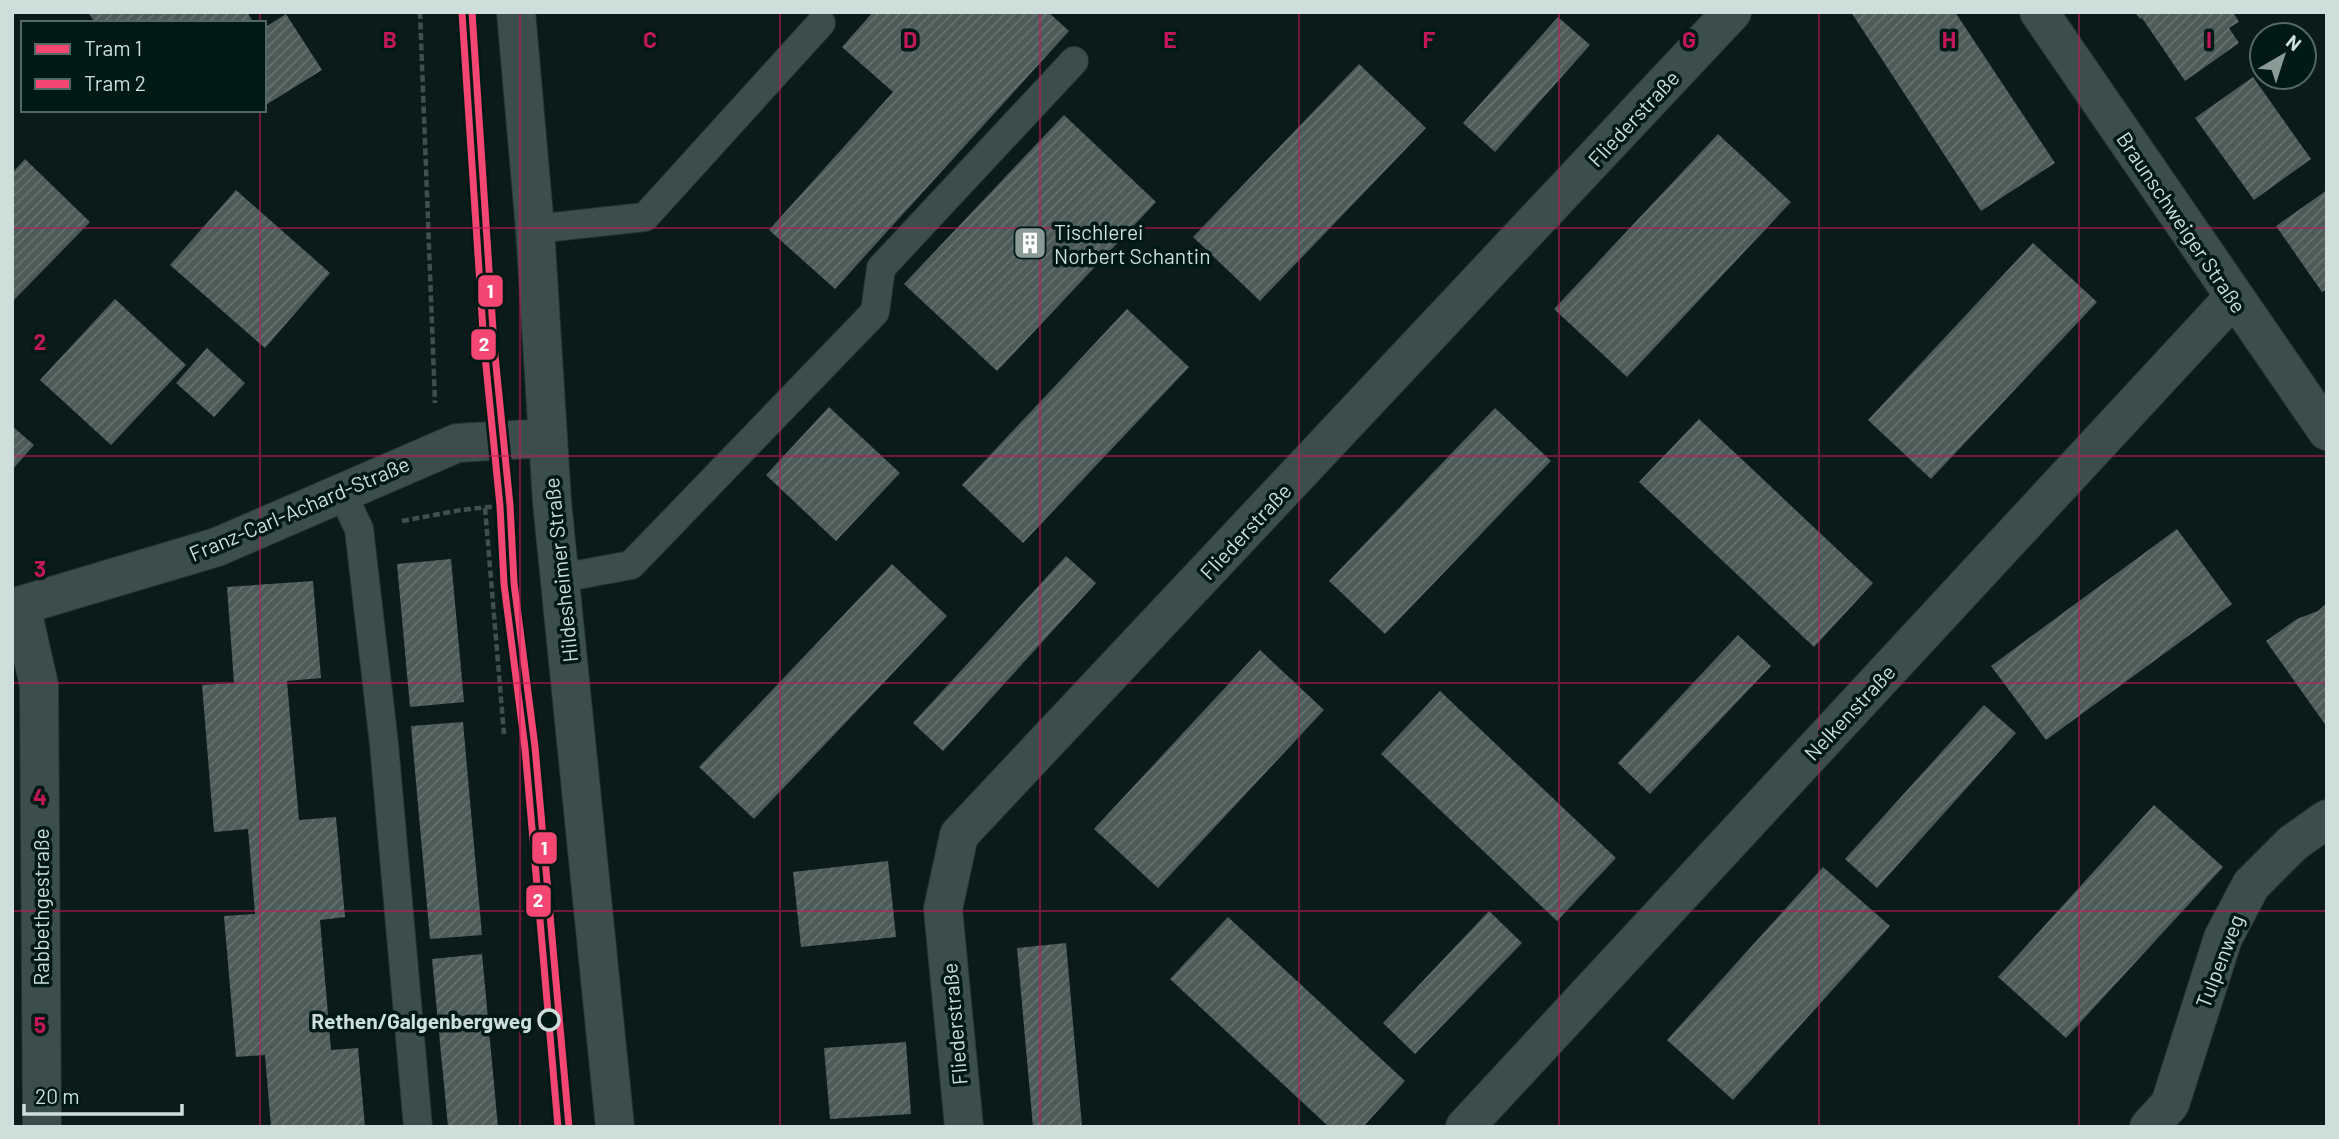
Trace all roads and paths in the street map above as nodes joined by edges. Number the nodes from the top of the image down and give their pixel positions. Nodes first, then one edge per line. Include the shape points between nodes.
1 (420, 12) edge
2 (516, 12) edge
3 (1732, 12) edge
4 (2039, 12) edge
5 (821, 23) dead end
6 (1074, 61) dead end
7 (535, 229) junction
8 (2234, 297) junction
9 (435, 407) dead end
10 (2327, 431) edge
11 (548, 438) junction
12 (411, 461) junction
13 (341, 491) junction
14 (552, 502) junction
15 (485, 508) junction
16 (415, 519) junction
17 (359, 529) junction
18 (561, 578) junction
19 (16, 607) edge
20 (504, 734) dead end
21 (2327, 819) edge
22 (42, 1127) edge
23 (418, 1127) edge
24 (614, 1127) edge
25 (964, 1127) edge
26 (1465, 1127) edge
27 (2149, 1127) edge

1 - 9 path
2 - 7 street, Hildesheimer Straße
3 - 25 street, Fliederstraße via 959,835 943,909
4 - 8 street, Braunschweiger Straße
5 - 7 lane via 645,217
6 - 18 lane via 881,268 875,312 631,565
7 - 11 street, Hildesheimer Straße
8 - 10 street, Braunschweiger Straße
8 - 26 street, Nelkenstraße
11 - 12 street, Franz-Carl-Achard-Straße via 457,443
11 - 14 street, Hildesheimer Straße
12 - 13 street, Franz-Carl-Achard-Straße
12 - 16 path
13 - 17 lane
13 - 19 street, Franz-Carl-Achard-Straße via 217,547
14 - 15 path
14 - 18 street, Hildesheimer Straße
15 - 16 path
15 - 20 path
16 - 17 path
17 - 23 lane via 384,744
18 - 24 street, Hildesheimer Straße
19 - 22 street, Rabbethgestraße via 38,685
21 - 27 street, Tulpenweg via 2293,843 2251,886 2223,938 2170,1104

